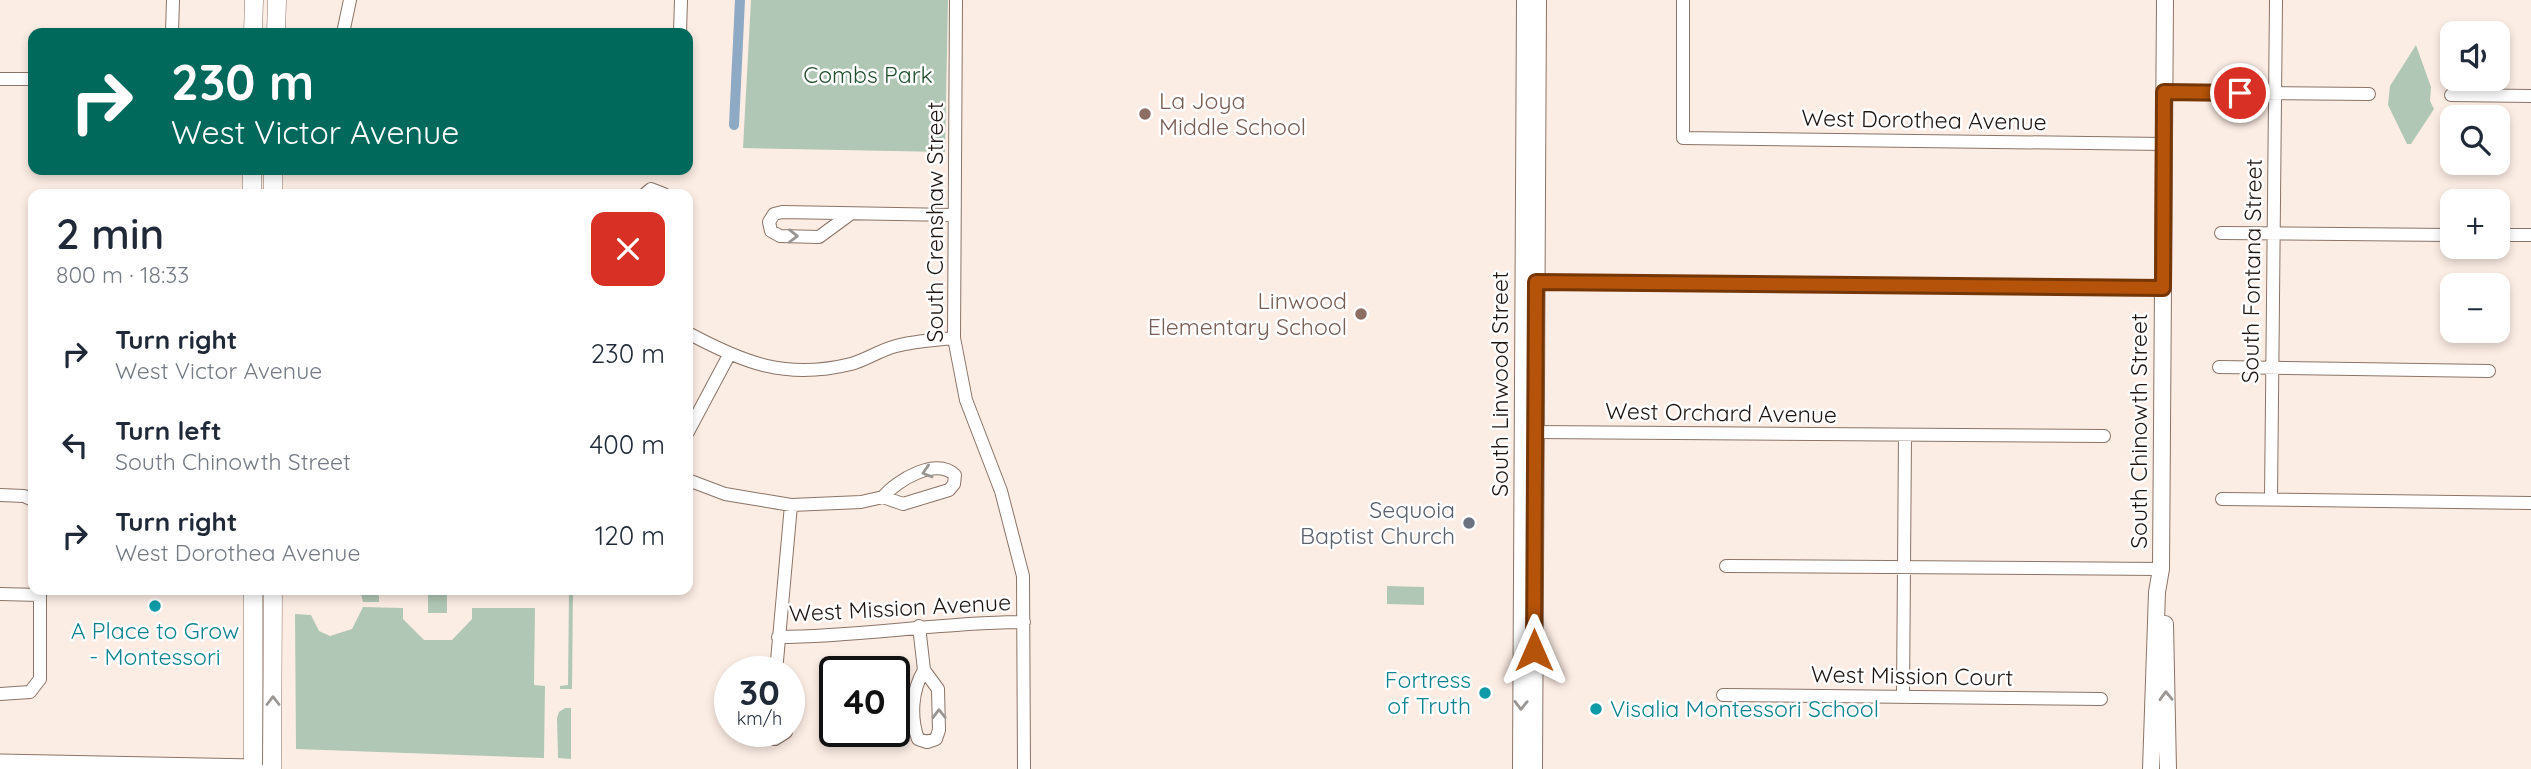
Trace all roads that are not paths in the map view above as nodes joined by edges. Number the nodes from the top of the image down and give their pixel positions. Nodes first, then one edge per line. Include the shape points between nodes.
1 (173, 0) edge
2 (254, 0) edge
3 (265, 0) edge
4 (277, 0) edge
5 (349, 0) edge
6 (681, 0) edge
7 (956, 0) edge
8 (1525, 0) edge
9 (1538, 0) edge
10 (1683, 0) edge
11 (2165, 0) edge
12 (2276, 0) edge
13 (172, 28) edge
14 (253, 28) edge
15 (265, 28) edge
16 (276, 28) edge
17 (344, 28) edge
18 (680, 28) edge
19 (1525, 31) junction
20 (0, 79) edge
21 (28, 79) edge
22 (2164, 92) junction
23 (2275, 93) junction
24 (2369, 94) dead end
25 (2451, 95) dead end
26 (2531, 96) edge
27 (1537, 144) junction
28 (2164, 144) junction
29 (849, 215) junction
30 (953, 215) junction
31 (2221, 233) dead end
32 (2274, 233) junction
33 (2440, 234) edge
34 (2510, 235) edge
35 (2531, 235) edge
36 (1530, 283) junction
37 (2163, 288) junction
38 (693, 335) edge
39 (954, 338) junction
40 (729, 355) junction
41 (1523, 355) junction
42 (2219, 367) dead end
43 (2272, 368) junction
44 (2488, 371) dead end
45 (693, 423) edge
46 (1535, 432) junction
47 (1905, 436) junction
48 (2104, 436) dead end
49 (693, 482) edge
50 (0, 495) edge
51 (28, 497) edge
52 (883, 497) junction
53 (2222, 499) dead end
54 (2271, 499) junction
55 (2531, 503) edge
56 (791, 505) junction
57 (1726, 566) dead end
58 (1904, 567) junction
59 (2161, 569) junction
60 (28, 593) edge
61 (0, 594) edge
62 (40, 595) edge
63 (253, 595) edge
64 (273, 595) edge
65 (1024, 622) junction
66 (919, 626) junction
67 (778, 637) junction
68 (777, 656) edge
69 (924, 670) junction
70 (0, 694) edge
71 (1723, 695) dead end
72 (1903, 696) junction
73 (2101, 699) dead end
74 (0, 764) edge
75 (253, 769) edge
76 (272, 769) edge
77 (1024, 769) edge
78 (1521, 769) edge
79 (1534, 769) edge
80 (2151, 769) edge
81 (2168, 769) edge

1 - 13 street
2 - 14 main road
3 - 15 main road
4 - 16 main road
5 - 17 street
6 - 18 street
7 - 30 street, South Crenshaw Street
8 - 19 street, South Linwood Street
9 - 27 street, South Linwood Street
10 - 28 street, West Dorothea Avenue via 1684,138
11 - 22 street, South Chinowth Street
12 - 23 street, South Fontana Street
19 - 27 street via 1532,41 1532,122
19 - 36 street, South Linwood Street
20 - 21 street
22 - 23 street
22 - 28 street, South Chinowth Street
23 - 24 street
23 - 32 street, South Fontana Street
25 - 26 street
27 - 36 street, South Linwood Street
28 - 37 street, South Chinowth Street
29 -> 29 street via 782,212 769,222 771,231 780,236 818,237
29 - 30 street
30 - 39 street, South Crenshaw Street
31 - 32 street
32 - 33 street
32 - 43 street, South Fontana Street
34 - 35 street
36 - 37 street
36 - 41 street, South Linwood Street
36 - 46 street, South Linwood Street
37 - 59 street, South Chinowth Street
38 - 40 street
39 - 40 street via 895,346 819,371 787,371
39 - 65 street, South Crenshaw Street via 966,400 1017,542
40 - 45 street
41 - 46 street via 1529,422
41 -> 78 street, South Linwood Street
42 - 43 street
43 - 44 street
43 - 54 street, South Fontana Street
46 - 47 street, West Orchard Avenue
46 - 79 street, South Linwood Street
47 - 48 street, West Orchard Avenue
47 - 58 street
49 - 56 street via 725,494
50 - 51 street
52 -> 52 street via 910,503 949,490 954,475 948,468 939,468 902,479
52 - 56 street
53 - 54 street
54 - 55 street
56 - 67 street
57 - 58 street
58 - 59 street
58 - 72 street
59 - 80 street, South Chinowth Street
81 -> 59 street, South Chinowth Street
60 - 61 street
62 - 70 street via 40,678 23,694
63 - 75 main road
76 -> 64 main road
65 - 66 street, West Mission Avenue
65 - 77 street, South Crenshaw Street
66 - 67 street, West Mission Avenue
66 - 69 street
67 - 68 street
69 -> 69 street via 914,690 915,730 918,739 927,742 936,738 939,730 938,689
71 - 72 street, West Mission Court
72 - 73 street, West Mission Court
74 - 75 main road

